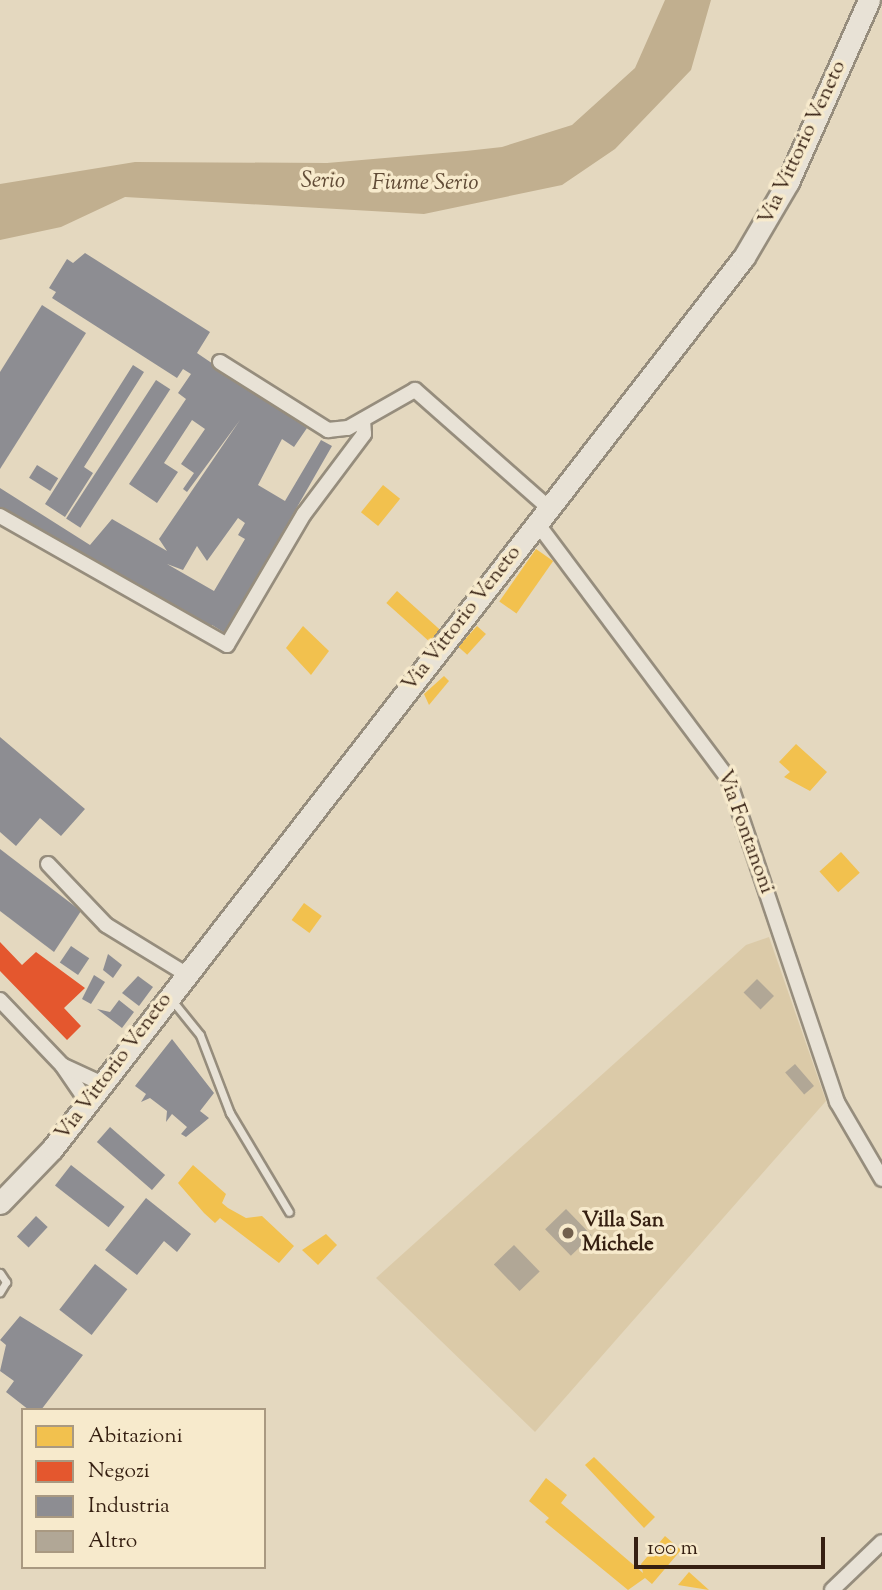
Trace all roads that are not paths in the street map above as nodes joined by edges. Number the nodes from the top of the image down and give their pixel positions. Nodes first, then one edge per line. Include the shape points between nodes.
1 (869, 0) edge
2 (220, 362) dead end
3 (363, 420) junction
4 (0, 516) edge
5 (543, 516) junction
6 (48, 864) dead end
7 (186, 974) junction
8 (167, 997) junction
9 (0, 1000) edge
10 (62, 1065) junction
11 (103, 1084) junction
12 (88, 1103) junction
13 (882, 1179) edge
14 (0, 1203) edge
15 (289, 1212) dead end
16 (0, 1273) edge
17 (0, 1292) edge
18 (882, 1542) edge
19 (832, 1590) edge

1 - 5 main road, Via Vittorio Veneto via 767,222
2 - 3 street via 317,426 339,431
3 - 4 street via 364,434 304,514 227,645
3 - 5 street, Via Fontanoni via 415,390
5 - 7 main road, Via Vittorio Veneto
5 - 13 street, Via Fontanoni via 728,778 837,1102
6 - 7 street via 106,925
7 - 8 main road, Via Vittorio Veneto
8 - 11 main road, Via Vittorio Veneto
8 - 15 lane via 186,1011 200,1035 230,1113
9 - 10 street
10 - 11 street
10 - 12 street
11 - 12 main road, Via Vittorio Veneto
12 - 14 main road, Via Vittorio Veneto
16 - 17 lane via 6,1282
18 - 19 street

